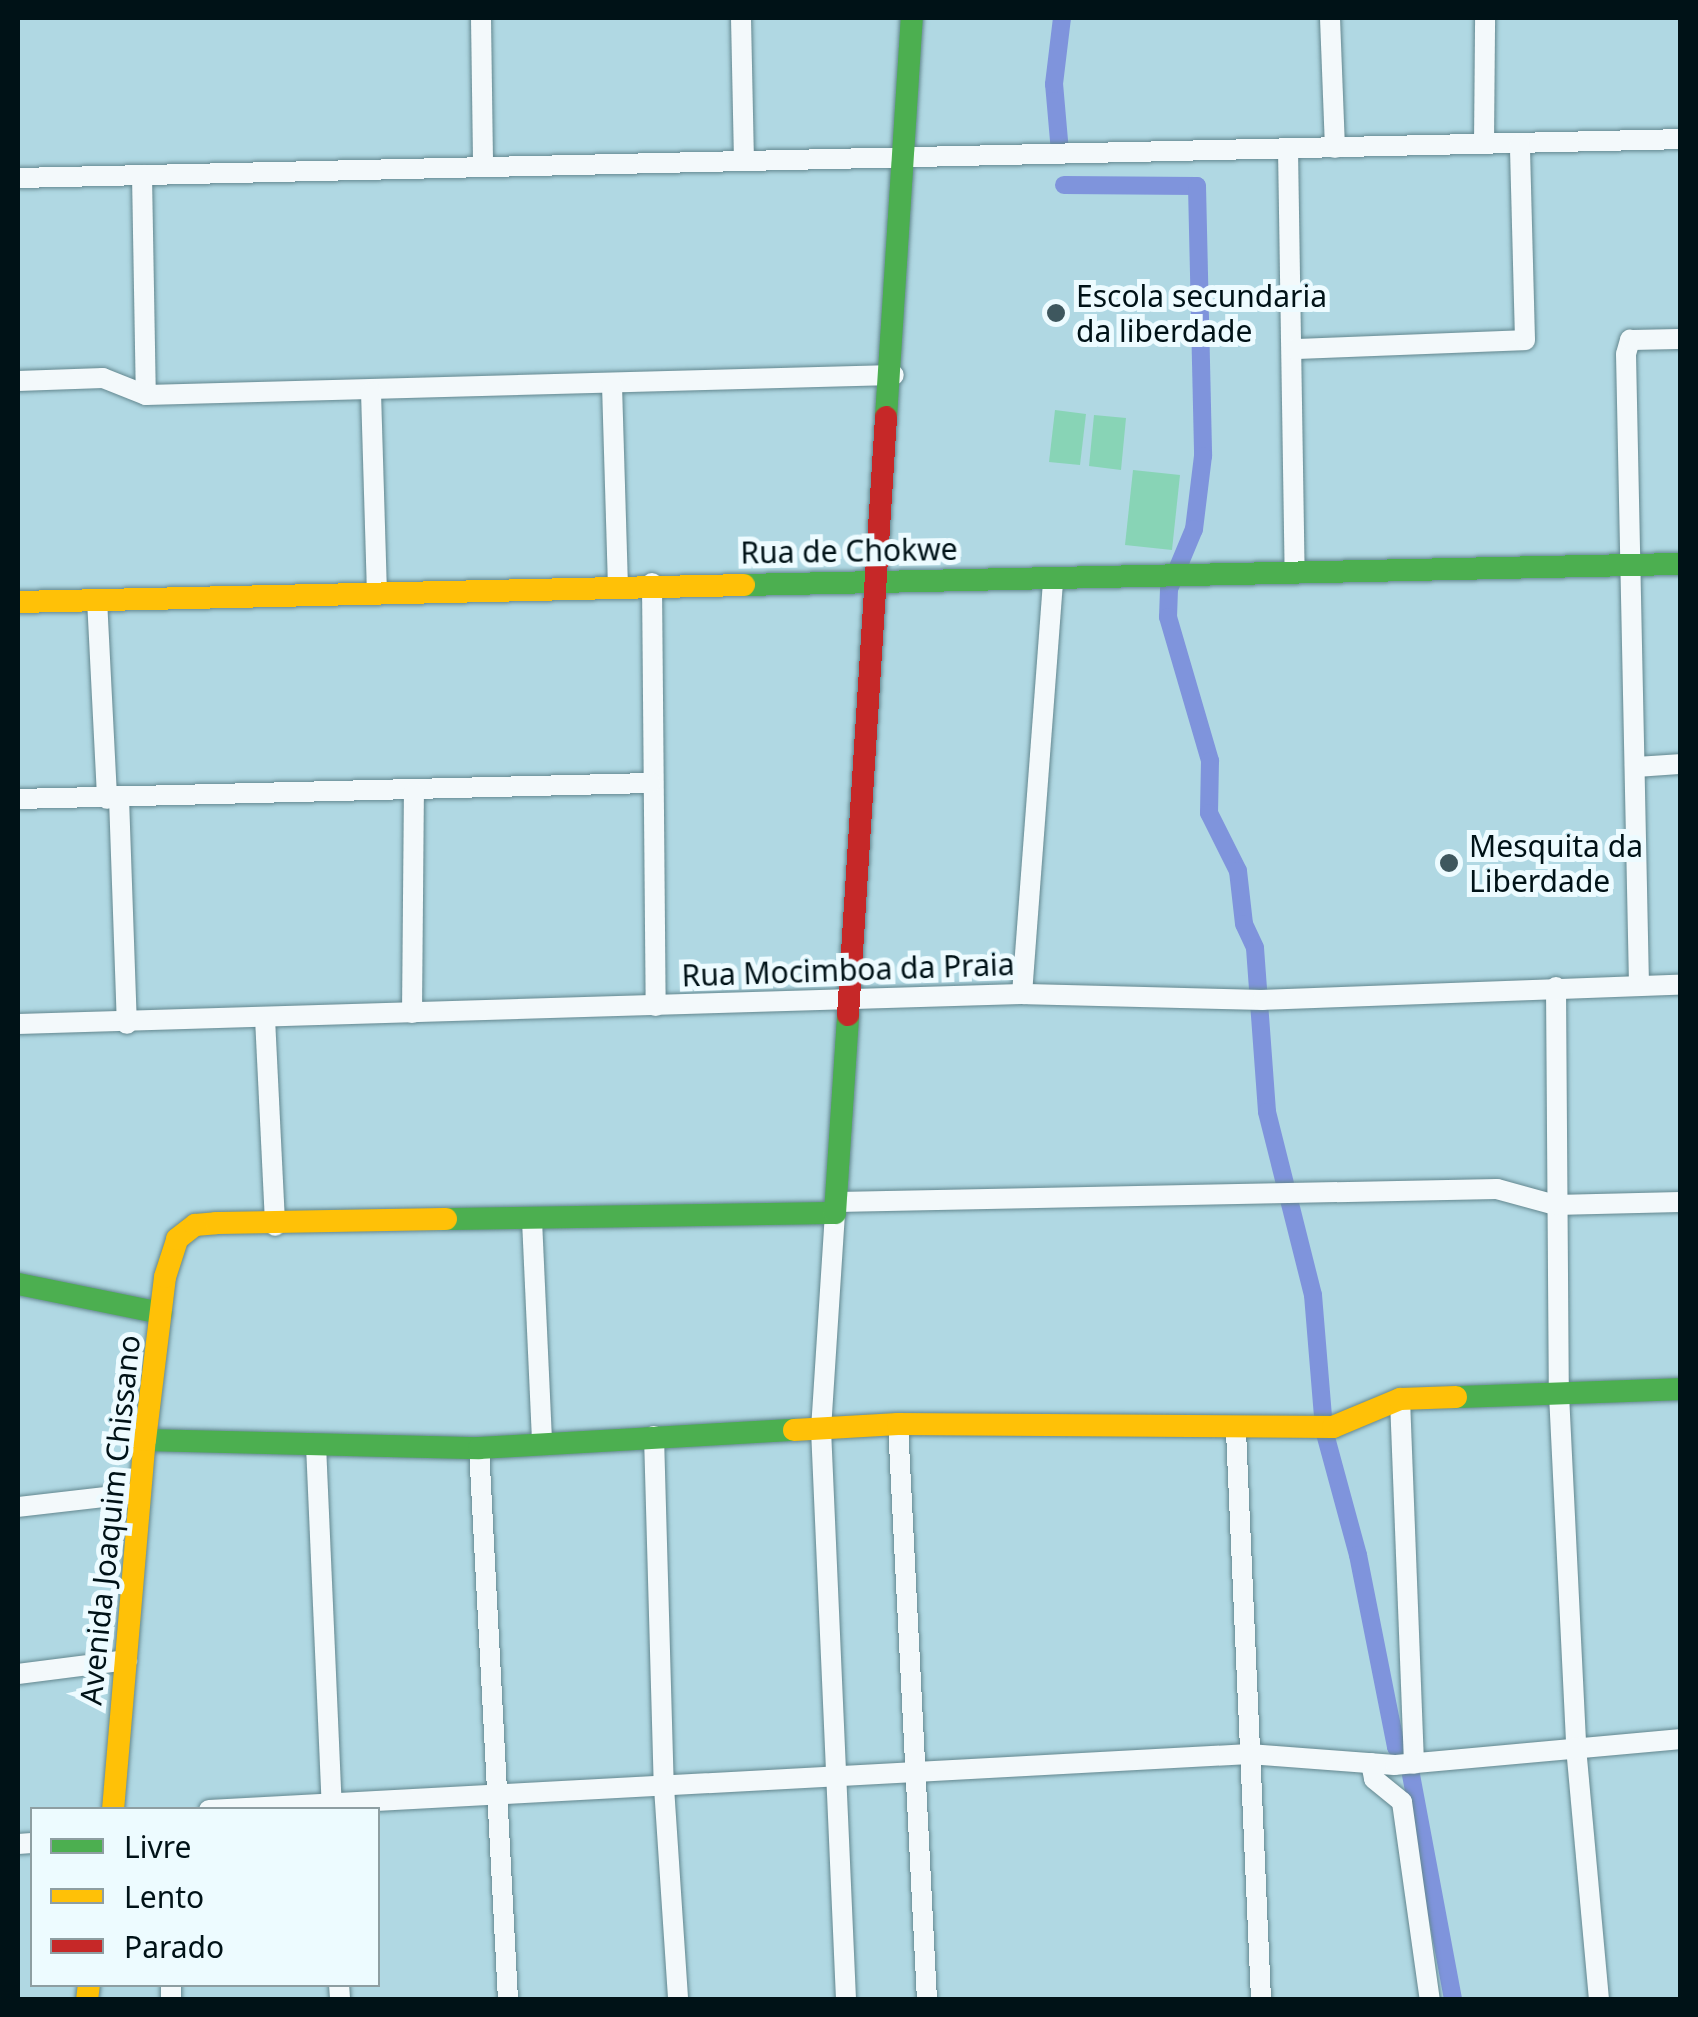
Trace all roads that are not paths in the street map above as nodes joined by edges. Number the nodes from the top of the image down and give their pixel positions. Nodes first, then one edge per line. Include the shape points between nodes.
1 (481, 18) edge
2 (741, 18) edge
3 (912, 18) edge
4 (1330, 18) edge
5 (1485, 18) edge
6 (1680, 139) edge
7 (1484, 144) junction
8 (1520, 144) junction
9 (1335, 148) junction
10 (1288, 149) junction
11 (744, 158) junction
12 (904, 158) junction
13 (483, 165) junction
14 (142, 175) junction
15 (18, 178) edge
16 (1680, 338) edge
17 (1294, 349) junction
18 (894, 375) junction
19 (18, 381) edge
20 (612, 385) junction
21 (371, 392) junction
22 (146, 395) junction
23 (1680, 564) edge
24 (1627, 565) junction
25 (1295, 574) junction
26 (1054, 577) junction
27 (876, 582) junction
28 (652, 583) junction
29 (618, 584) junction
30 (376, 591) junction
31 (97, 600) junction
32 (18, 602) edge
33 (1680, 764) edge
34 (1635, 767) junction
35 (651, 783) junction
36 (414, 793) junction
37 (113, 798) junction
38 (18, 799) edge
39 (1680, 985) edge
40 (1639, 986) junction
41 (1556, 987) junction
42 (1022, 994) junction
43 (849, 1004) junction
44 (656, 1006) junction
45 (412, 1012) junction
46 (266, 1018) junction
47 (18, 1024) edge
48 (127, 1024) junction
49 (1680, 1202) edge
50 (1555, 1204) junction
51 (836, 1208) junction
52 (532, 1220) junction
53 (274, 1226) junction
54 (18, 1284) edge
55 (161, 1313) junction
56 (1680, 1389) edge
57 (1559, 1394) junction
58 (1400, 1400) junction
59 (898, 1424) junction
60 (821, 1430) junction
61 (1236, 1430) junction
62 (654, 1436) junction
63 (145, 1440) junction
64 (542, 1444) junction
65 (316, 1445) junction
66 (479, 1448) junction
67 (139, 1493) junction
68 (18, 1507) edge
69 (127, 1660) junction
70 (18, 1674) edge
71 (1680, 1739) edge
72 (1576, 1747) junction
73 (1249, 1754) junction
74 (1371, 1763) junction
75 (1414, 1764) junction
76 (915, 1773) junction
77 (833, 1779) junction
78 (664, 1787) junction
79 (498, 1797) junction
80 (332, 1805) edge
81 (112, 1807) edge
82 (283, 1807) edge
83 (508, 2000) edge
84 (678, 2000) edge
85 (846, 2000) edge
86 (926, 2000) edge
87 (1261, 2000) edge
88 (1430, 2000) edge
89 (1599, 2000) edge

1 - 13 street
2 - 11 street
3 - 12 street
4 - 9 street
5 - 7 street
6 - 8 street
7 - 8 street
7 - 9 street
8 - 17 street via 1525,340
9 - 10 street
10 - 12 street
10 - 17 street
11 - 12 street
11 - 13 street
12 - 18 street
13 - 14 street
14 - 15 street
14 - 22 street
16 - 24 street via 1630,340 1626,354
17 - 25 street
18 - 20 street
18 - 27 street
19 - 22 street via 103,378
20 - 21 street
20 - 29 street
21 - 22 street
21 - 30 street
23 - 24 street, Rua de Chokwe
24 - 25 street, Rua de Chokwe
24 - 34 street
25 - 26 street, Rua de Chokwe
26 - 27 street, Rua de Chokwe
26 - 42 street
27 - 28 street, Rua de Chokwe
27 - 43 street
28 - 29 street, Rua de Chokwe
28 - 35 street
29 - 30 street, Rua de Chokwe
30 - 31 street, Rua de Chokwe
31 - 32 street, Rua de Chokwe
31 - 37 street
33 - 34 street
34 - 40 street
35 - 36 street
35 - 44 street
36 - 37 street
36 - 45 street
37 - 38 street
37 - 48 street
39 - 40 street, Rua Mocimboa da Praia
40 - 41 street, Rua Mocimboa da Praia
41 - 42 street, Rua Mocimboa da Praia via 1258,1000
41 - 50 street
42 - 43 street, Rua Mocimboa da Praia
43 - 44 street, Rua Mocimboa da Praia
43 - 51 street
44 - 45 street, Rua Mocimboa da Praia
45 - 46 street, Rua Mocimboa da Praia
46 - 48 street, Rua Mocimboa da Praia
46 - 53 street
47 - 48 street, Rua Mocimboa da Praia
49 - 50 street
50 - 51 street via 1497,1189
50 - 57 street
51 - 52 street
51 - 60 street
52 - 53 street
52 - 64 street
53 - 55 street, Avenida Joaquim Chissano via 196,1225 176,1240
54 - 55 street
55 - 63 street, Avenida Joaquim Chissano
56 - 57 street
57 - 58 street
57 - 72 street
58 - 61 street via 1322,1427
58 - 75 street
59 - 60 street
59 - 61 street
59 - 76 street
60 - 62 street
60 - 77 street
61 - 73 street
62 - 64 street
62 - 78 street
63 - 65 street
63 - 67 street, Avenida Joaquim Chissano
64 - 66 street
65 - 66 street
65 - 80 street
66 - 79 street
67 - 68 street
67 - 69 street, Avenida Joaquim Chissano
69 - 70 street
69 - 81 street, Avenida Joaquim Chissano
71 - 72 street
72 - 75 street
72 - 89 street
73 - 74 street
73 - 76 street
73 - 87 street
74 - 75 street
74 - 88 street via 1374,1779 1402,1802
76 - 77 street
76 - 86 street
77 - 78 street
77 - 85 street
78 - 79 street
78 - 84 street
79 - 80 street
79 - 83 street
80 - 82 street

